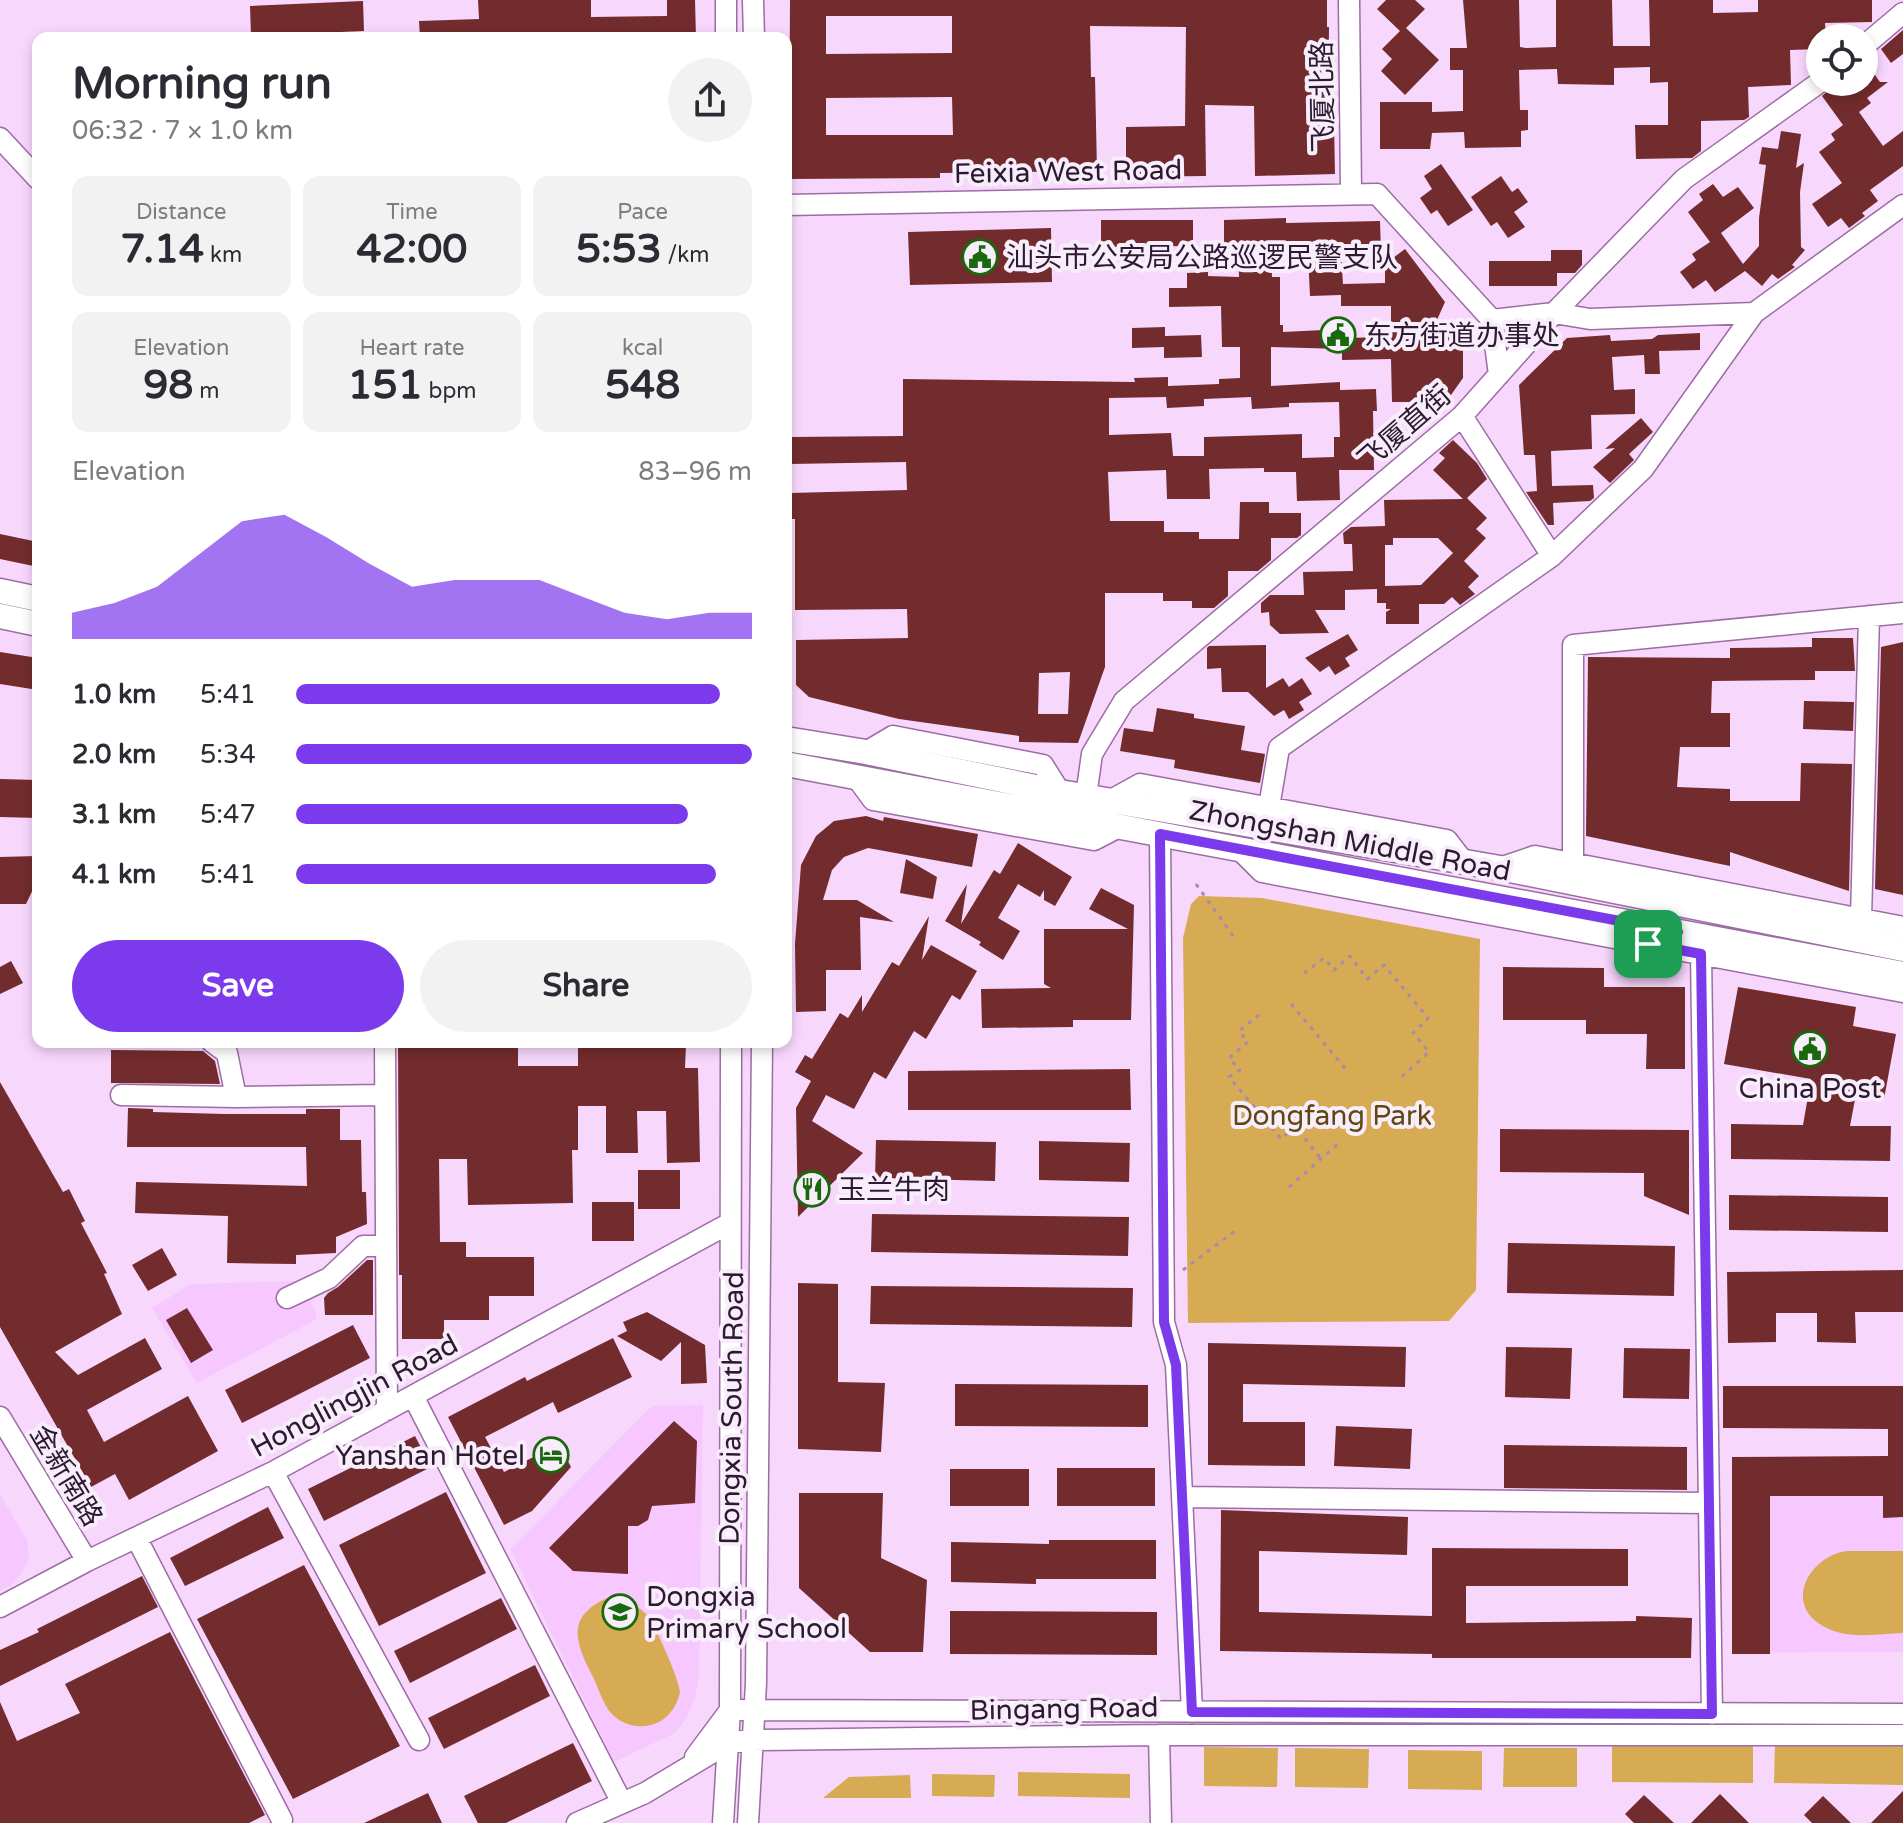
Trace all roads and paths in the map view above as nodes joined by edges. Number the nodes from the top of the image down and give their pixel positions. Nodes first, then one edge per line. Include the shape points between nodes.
1 (726, 0) edge
2 (753, 0) edge
3 (1349, 0) edge
4 (1903, 13) edge
5 (726, 32) edge
6 (754, 32) edge
7 (1878, 34) edge
8 (1806, 92) edge
9 (0, 138) edge
10 (32, 173) edge
11 (1351, 193) junction
12 (792, 205) edge
13 (1903, 205) edge
14 (1554, 313) junction
15 (1754, 313) junction
16 (1492, 320) junction
17 (1499, 375) junction
18 (1462, 416) junction
19 (1552, 556) junction
20 (0, 591) edge
21 (32, 598) edge
22 (1903, 613) edge
23 (0, 616) edge
24 (1869, 616) junction
25 (32, 623) edge
26 (792, 740) edge
27 (792, 765) edge
28 (1086, 796) junction
29 (1111, 800) junction
30 (1269, 807) junction
31 (1160, 834) junction
32 (1239, 849) junction
33 (1464, 862) junction
34 (1573, 863) junction
35 (1500, 868) junction
36 (1196, 884) dead end
37 (1737, 896) junction
38 (1519, 902) junction
39 (1715, 910) junction
40 (1484, 913) junction
41 (1861, 919) junction
42 (1903, 927) edge
43 (1678, 932) junction
44 (1233, 936) dead end
45 (1843, 937) junction
46 (1648, 944) junction
47 (1903, 949) edge
48 (1701, 954) junction
49 (1304, 973) dead end
50 (1903, 974) edge
51 (1903, 992) edge
52 (1291, 1004) dead end
53 (1259, 1015) dead end
54 (220, 1048) edge
55 (385, 1048) edge
56 (731, 1048) edge
57 (762, 1048) edge
58 (1349, 1073) dead end
59 (1398, 1080) dead end
60 (121, 1095) dead end
61 (385, 1095) junction
62 (236, 1097) junction
63 (1340, 1142) dead end
64 (1321, 1159) junction
65 (1289, 1187) dead end
66 (730, 1223) junction
67 (1239, 1228) dead end
68 (386, 1246) junction
69 (1164, 1284) junction
70 (287, 1298) dead end
71 (413, 1396) junction
72 (387, 1410) junction
73 (0, 1417) edge
74 (273, 1472) junction
75 (1182, 1497) junction
76 (1707, 1503) junction
77 (137, 1539) junction
78 (87, 1561) junction
79 (0, 1607) edge
80 (754, 1709) junction
81 (730, 1710) junction
82 (1192, 1712) junction
83 (1712, 1714) junction
84 (1903, 1714) edge
85 (1159, 1735) junction
86 (1903, 1735) edge
87 (419, 1740) dead end
88 (753, 1740) junction
89 (730, 1742) junction
90 (688, 1766) junction
91 (622, 1803) junction
92 (282, 1820) dead end
93 (577, 1823) edge
94 (723, 1823) edge
95 (748, 1823) edge
96 (1161, 1823) edge

1 - 5 street
2 - 6 street
3 - 11 street, 飞厦北路
4 - 7 street
8 - 14 street, 飞厦直街 via 1684,179
9 - 10 street
11 - 12 street, Feixia West Road
11 - 16 street, Feixia West Road via 1377,194
13 - 15 street
14 - 15 street via 1590,319
14 - 16 street
14 - 17 street, 飞厦直街
15 - 19 street via 1643,469
16 - 17 street
17 - 18 street, 飞厦直街
18 - 19 street
18 - 28 street, 飞厦直街 via 1124,701 1092,754
19 - 30 street via 1279,748
20 - 21 main road
22 - 24 street
23 - 25 main road
24 - 34 street via 1573,645
24 - 41 street
26 - 28 main road, Zhongshan Middle Road
27 - 31 main road, Zhongshan Middle Road
28 - 29 main road, Zhongshan Middle Road
29 - 30 street via 1140,784
29 - 33 main road, Zhongshan Middle Road
30 - 33 street via 1447,840
31 - 32 main road, Zhongshan Middle Road
31 - 69 street
32 - 38 main road, Zhongshan Middle Road
32 - 40 street via 1262,872
33 - 35 main road, Zhongshan Middle Road
34 - 35 street via 1535,856
34 - 37 street
35 - 39 main road, Zhongshan Middle Road
36 - 44 path
37 - 39 street
37 - 41 street
38 - 40 street
38 - 43 main road, Zhongshan Middle Road
39 - 45 main road, Zhongshan Middle Road
40 - 46 street
41 - 42 street
41 - 45 street
43 - 46 street
43 - 50 main road, Zhongshan Middle Road
45 - 47 main road, Zhongshan Middle Road
46 - 48 street
48 - 51 street
48 - 76 street
49 - 59 path via 1324,958 1334,970 1350,956 1367,979 1384,965 1428,1018 1413,1033 1429,1052
52 - 58 path
53 - 64 path via 1239,1031 1248,1042 1229,1058 1240,1070 1229,1077 1281,1139 1295,1126
54 - 62 street via 227,1053
55 - 61 street
56 - 66 street, Dongxia South Road
57 - 80 street, Dongxia South Road
60 - 62 street
61 - 62 street
61 - 68 street
63 - 64 path
64 - 65 path
66 - 71 street, Honglingjin Road
66 - 81 street, Dongxia South Road
67 - 69 path
68 - 70 street via 363,1246 329,1278
68 - 72 street
69 - 75 street via 1164,1322 1176,1365
71 - 72 street, Honglingjin Road
71 - 91 street
72 - 74 street, Honglingjin Road
73 - 78 street, 金新南路
74 - 77 street, Honglingjin Road
74 - 87 street
75 - 76 street
75 - 82 street
76 - 83 street
77 - 78 street, Honglingjin Road
77 - 92 street
78 - 79 street, Honglingjin Road
80 - 81 street, Bingang Road
80 - 82 street, Bingang Road
80 - 88 street, Dongxia South Road
81 - 89 street, Dongxia South Road
81 - 90 street
82 - 83 street, Bingang Road
83 - 84 street, Bingang Road
85 - 86 street, Bingang Road
85 - 88 street, Bingang Road
85 - 96 street
88 - 89 street, Bingang Road
88 - 95 street, Dongxia South Road
89 - 90 street
89 - 94 street, Dongxia South Road
90 - 91 street
91 - 93 street

